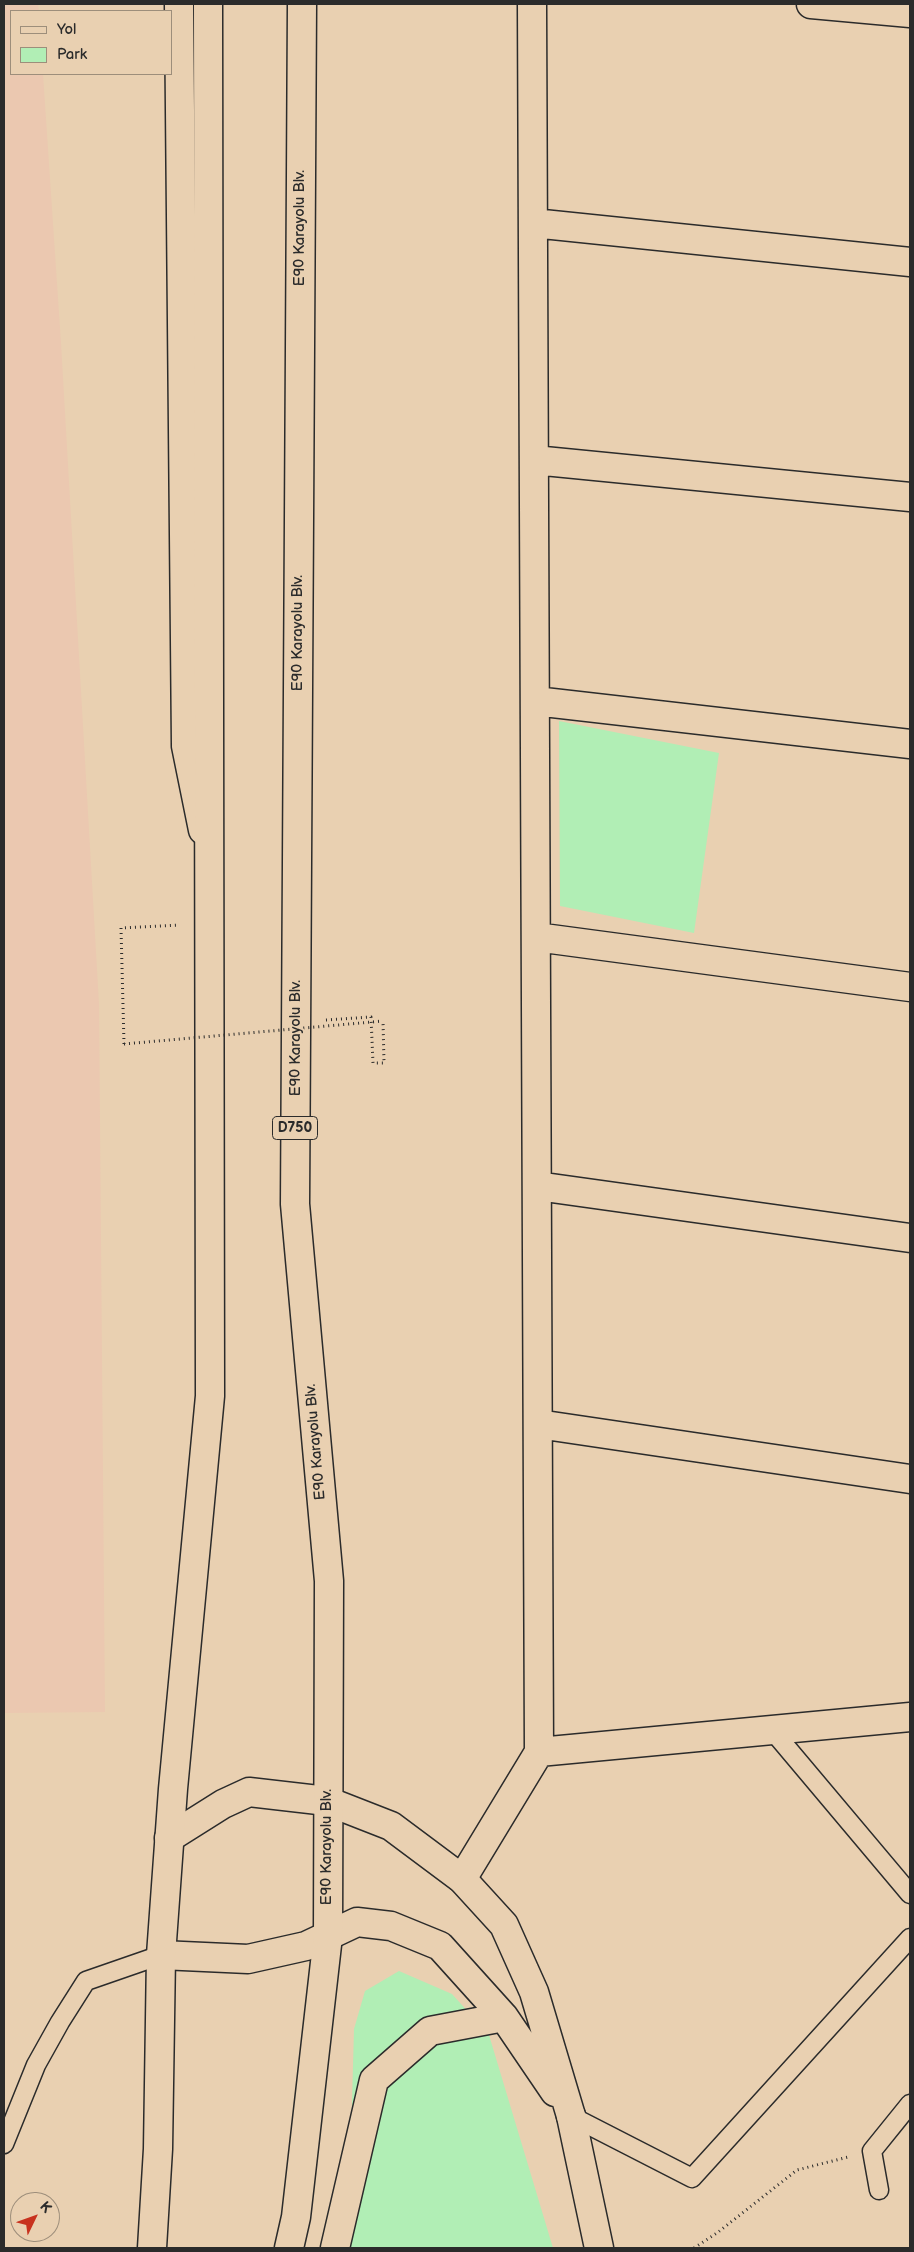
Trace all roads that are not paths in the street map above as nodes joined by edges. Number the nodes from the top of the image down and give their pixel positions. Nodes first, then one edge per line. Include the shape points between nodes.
1 (179, 4) edge
2 (208, 4) edge
3 (302, 4) edge
4 (532, 4) edge
5 (811, 4) edge
6 (910, 13) edge
7 (533, 223) junction
8 (910, 262) edge
9 (534, 460) junction
10 (910, 497) edge
11 (535, 701) junction
12 (910, 744) edge
13 (210, 862) junction
14 (536, 936) junction
15 (910, 987) edge
16 (537, 1186) junction
17 (910, 1238) edge
18 (538, 1424) junction
19 (910, 1479) edge
20 (910, 1717) edge
21 (772, 1730) junction
22 (539, 1752) junction
23 (327, 1801) junction
24 (170, 1838) junction
25 (462, 1879) junction
26 (910, 1894) edge
27 (328, 1936) junction
28 (910, 1938) edge
29 (161, 1955) junction
30 (504, 2016) junction
31 (910, 2104) edge
32 (572, 2116) junction
33 (4, 2144) edge
34 (879, 2190) dead end
35 (152, 2248) edge
36 (289, 2248) edge
37 (335, 2248) edge
38 (599, 2248) edge

1 - 13 main road via 186,746
2 - 13 main road
3 - 23 main road, E90 Karayolu Blv. / D750 via 295,1204 329,1581
4 - 7 main road
5 - 6 main road
7 - 8 main road
7 - 9 main road
9 - 10 main road
9 - 11 main road
11 - 12 main road
11 - 14 main road
13 - 24 main road via 210,1396
14 - 15 main road
14 - 16 main road
16 - 17 main road
16 - 18 main road
18 - 19 main road
18 - 22 main road
20 - 21 main road
21 - 22 main road
21 - 26 lane
22 - 25 main road
23 - 24 main road via 249,1792 223,1804
23 - 25 main road via 391,1826
23 - 27 main road, E90 Karayolu Blv. / D750
24 - 29 main road
25 - 32 main road via 504,1925 534,1992
27 - 29 main road via 306,1946 248,1960
27 - 30 main road via 357,1922 391,1926 440,1946
27 - 36 main road, E90 Karayolu Blv. / D750 via 296,2217
28 - 32 lane via 692,2178
29 - 33 lane via 86,1981 36,2065
29 - 35 main road via 158,2149
30 - 32 main road
30 - 37 main road via 430,2031 374,2080
31 - 34 lane via 872,2151
32 - 38 main road

